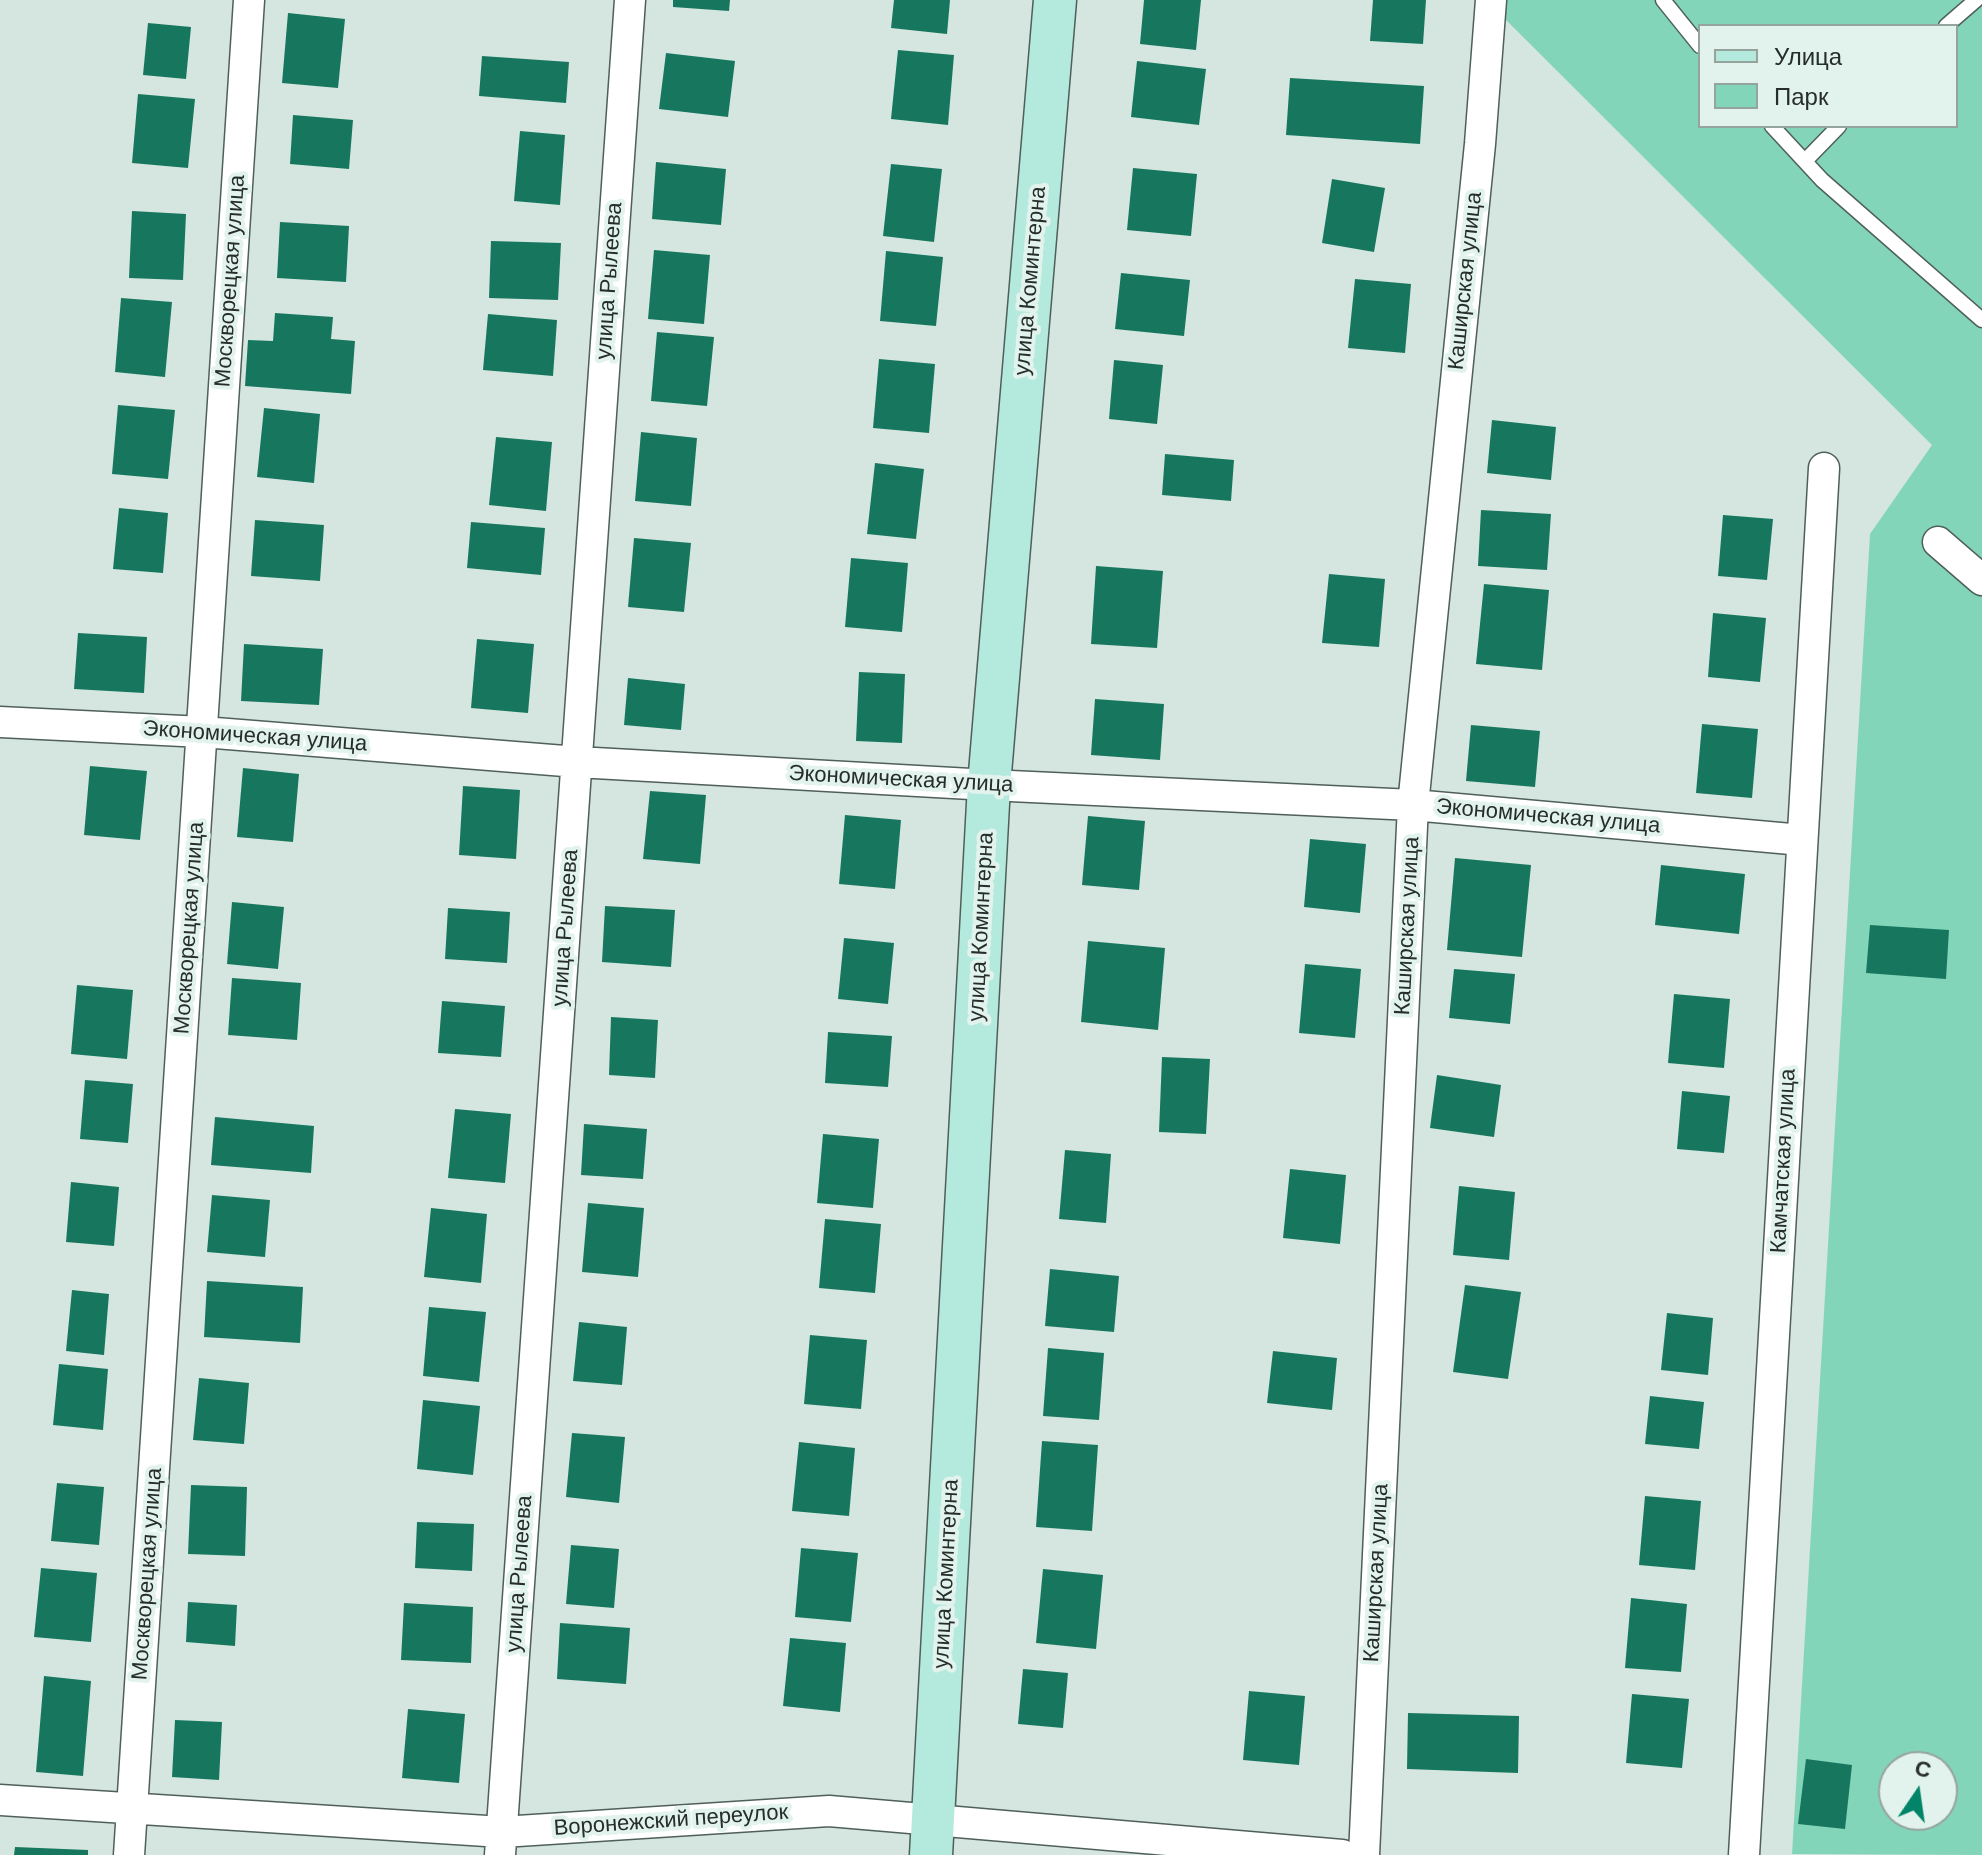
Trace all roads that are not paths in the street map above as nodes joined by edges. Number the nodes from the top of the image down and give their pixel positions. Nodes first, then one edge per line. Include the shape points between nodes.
1 (249, 0) edge
2 (630, 0) edge
3 (1055, 0) edge
4 (1491, 0) edge
5 (1663, 0) edge
6 (1976, 0) edge
7 (1948, 24) edge
8 (1698, 44) edge
9 (1774, 128) edge
10 (1837, 128) edge
11 (1805, 161) junction
12 (1982, 320) edge
13 (1824, 468) dead end
14 (1938, 542) dead end
15 (1982, 580) edge
16 (0, 722) edge
17 (203, 732) junction
18 (577, 762) junction
19 (989, 785) junction
20 (1413, 805) junction
21 (1802, 840) junction
22 (0, 1800) edge
23 (132, 1810) junction
24 (933, 1838) edge
25 (501, 1844) edge
26 (129, 1855) edge
27 (1342, 1855) edge
28 (1364, 1855) edge
29 (1744, 1855) edge

1 - 17 street, Москворецкая улица
2 - 18 street, улица Рылеева
3 - 19 street, улица Коминтерна
4 - 20 street, Каширская улица
5 - 8 lane
6 - 7 lane
9 - 11 lane
10 - 11 lane
11 - 12 lane
13 - 21 street, Камчатская улица
14 - 15 street
16 - 17 street, Экономическая улица
17 - 18 street, Экономическая улица
17 - 23 street, Москворецкая улица
18 - 19 street, Экономическая улица
18 - 25 street, улица Рылеева
19 - 20 street, Экономическая улица
19 - 24 street, улица Коминтерна
20 - 21 street, Экономическая улица
20 - 28 street, Каширская улица
21 - 29 street, Камчатская улица
22 - 23 street, Воронежский переулок
23 - 25 street, Воронежский переулок
23 - 26 street, Москворецкая улица
24 - 25 street, Воронежский переулок via 829,1811
24 - 27 street, Воронежский переулок

